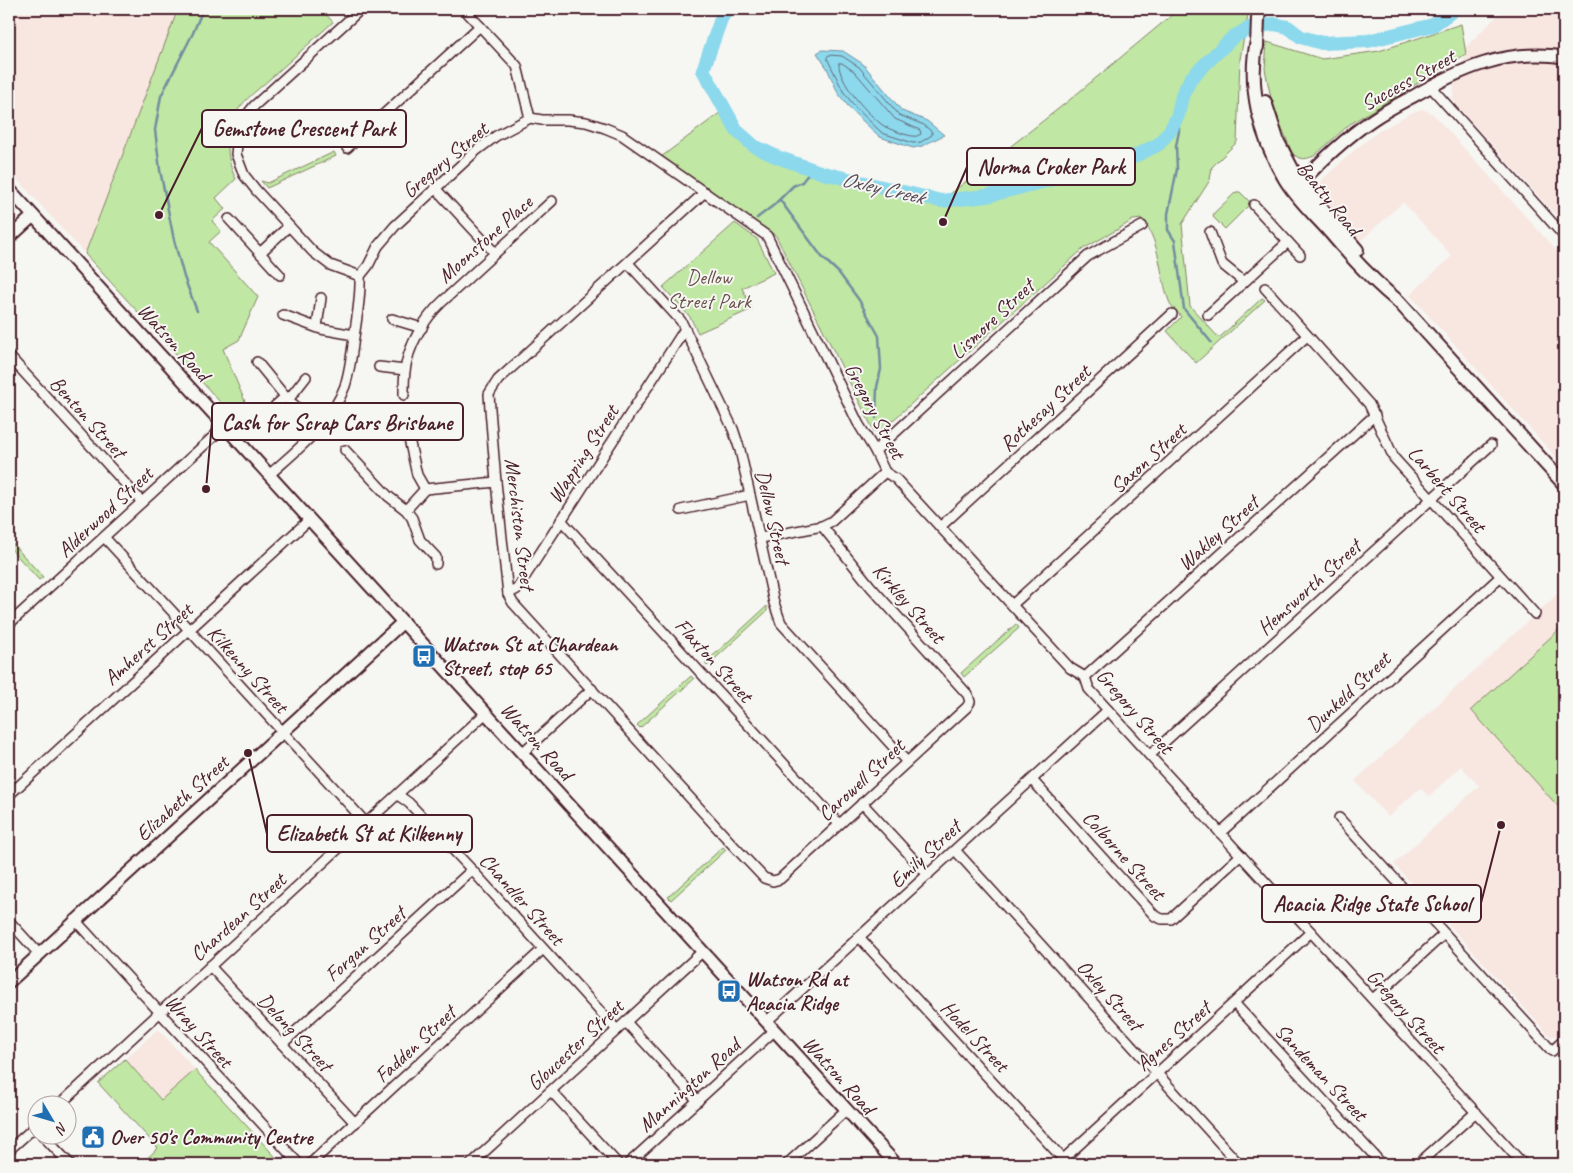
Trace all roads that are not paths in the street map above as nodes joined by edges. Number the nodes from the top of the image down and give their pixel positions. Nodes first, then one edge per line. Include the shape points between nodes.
1 (361, 9) edge
2 (464, 9) edge
3 (1260, 9) edge
4 (480, 26) junction
5 (1257, 41) junction
6 (1564, 56) edge
7 (1430, 86) junction
8 (530, 118) junction
9 (347, 148) dead end
10 (1286, 158) junction
11 (1316, 167) junction
12 (1296, 187) junction
13 (435, 188) junction
14 (9, 189) edge
15 (705, 192) junction
16 (552, 202) dead end
17 (1254, 205) dead end
18 (33, 216) junction
19 (229, 219) dead end
20 (289, 226) junction
21 (1142, 226) dead end
22 (1210, 232) dead end
23 (1564, 236) edge
24 (9, 238) edge
25 (1288, 242) junction
26 (260, 253) junction
27 (496, 253) junction
28 (1300, 255) dead end
29 (628, 263) junction
30 (280, 275) dead end
31 (360, 276) junction
32 (1244, 282) junction
33 (1265, 288) dead end
34 (321, 298) dead end
35 (1172, 314) dead end
36 (283, 315) dead end
37 (1208, 315) dead end
38 (392, 319) dead end
39 (317, 327) junction
40 (422, 328) junction
41 (685, 329) junction
42 (354, 335) junction
43 (1307, 336) junction
44 (9, 356) edge
45 (257, 362) dead end
46 (379, 366) dead end
47 (405, 370) junction
48 (306, 377) dead end
49 (404, 395) dead end
50 (286, 399) junction
51 (1375, 416) junction
52 (274, 423) dead end
53 (225, 426) junction
54 (321, 427) junction
55 (407, 430) dead end
56 (1491, 445) dead end
57 (345, 450) dead end
58 (875, 451) junction
59 (885, 472) junction
60 (269, 475) junction
61 (496, 482) junction
62 (1564, 484) edge
63 (425, 489) junction
64 (750, 495) junction
65 (1431, 499) junction
66 (142, 502) junction
67 (406, 510) junction
68 (681, 510) dead end
69 (310, 520) junction
70 (561, 520) junction
71 (822, 526) junction
72 (940, 527) junction
73 (104, 537) junction
74 (760, 538) junction
75 (436, 564) dead end
76 (1500, 577) junction
77 (508, 594) junction
78 (1012, 605) junction
79 (1535, 614) dead end
80 (403, 622) junction
81 (9, 624) edge
82 (189, 630) junction
83 (1085, 677) junction
84 (592, 689) junction
85 (970, 702) joint
86 (1108, 710) junction
87 (486, 713) junction
88 (282, 732) junction
89 (522, 753) junction
90 (1150, 755) junction
91 (907, 762) junction
92 (1032, 780) junction
93 (9, 795) edge
94 (398, 795) junction
95 (862, 803) junction
96 (1339, 818) dead end
97 (367, 824) junction
98 (839, 824) junction
99 (1220, 833) junction
100 (955, 850) junction
101 (1241, 855) junction
102 (472, 870) junction
103 (928, 875) junction
104 (773, 881) joint
105 (75, 920) junction
106 (9, 922) edge
107 (1312, 932) junction
108 (1444, 934) junction
109 (860, 938) junction
110 (543, 949) junction
111 (702, 952) junction
112 (39, 954) junction
113 (210, 966) junction
114 (9, 982) edge
115 (1372, 999) junction
116 (1235, 1004) junction
117 (159, 1012) junction
118 (626, 1022) junction
119 (770, 1027) junction
120 (617, 1030) junction
121 (1564, 1040) edge
122 (282, 1044) junction
123 (1158, 1074) junction
124 (551, 1091) junction
125 (69, 1096) edge
126 (698, 1100) junction
127 (846, 1110) junction
128 (1476, 1112) junction
129 (355, 1123) junction
130 (28, 1134) edge
131 (53, 1146) edge
132 (9, 1150) edge
133 (1061, 1162) edge
134 (1234, 1162) edge
135 (70, 1164) edge
136 (299, 1164) edge
137 (310, 1164) edge
138 (471, 1164) edge
139 (618, 1164) edge
140 (628, 1164) edge
141 (787, 1164) edge
142 (896, 1164) edge
143 (1382, 1164) edge
144 (1418, 1164) edge
145 (1523, 1164) edge

1 - 20 street via 254,106 242,121 236,154 244,175
2 - 4 street
3 - 5 main road, Beatty Road
4 - 8 street via 517,66
4 - 9 street
5 - 10 main road, Beatty Road via 1261,87
5 - 12 main road, Beatty Road via 1253,68 1261,120 1270,150 1286,180
6 - 7 street, Success Street via 1510,56 1463,70
7 - 11 street, Success Street via 1372,119
7 - 23 street
8 - 13 street, Gregory Street via 496,136
8 - 15 street, Gregory Street via 586,122 605,128
10 - 11 street via 1295,166
10 - 12 main road, Beatty Road
11 - 12 street, Success Street
12 - 62 main road, Beatty Road via 1360,265 1399,302
13 - 27 street
13 - 31 street, Gregory Street via 395,226
14 - 18 street, Watson Road
15 - 29 street, Merchiston Street
15 - 58 street, Gregory Street via 767,236 858,423
16 - 27 street, Moonstone Place
17 - 25 street
18 - 24 street
18 - 53 street, Watson Road
19 - 26 street
20 - 26 street
20 - 31 street via 330,265
21 - 58 street, Lismore Street via 1088,256
22 - 32 street via 1222,264
25 - 28 street
25 - 32 street
26 - 30 street
27 - 40 street, Moonstone Place via 426,318
29 - 41 street, Dellow Street
29 - 61 street, Merchiston Street via 498,380 489,394
31 - 42 street, Gregory Street
32 - 37 street
33 - 43 street, Larbert Street
34 - 39 street
35 - 72 street, Rothesay Street
36 - 39 street
38 - 40 street
39 - 42 street
40 - 47 street, Moonstone Place
41 - 64 street, Dellow Street via 733,429
41 - 70 street, Wapping Street
42 - 54 street, Gregory Street via 345,385 335,408
43 - 51 street, Larbert Street via 1369,404
43 - 78 street, Saxon Street
44 - 66 street, Benton Street
45 - 50 street
46 - 47 street
47 - 49 street, Moonstone Place
48 - 50 street
50 - 52 street via 276,406
50 - 54 street
51 - 65 street, Larbert Street via 1394,458
51 - 83 street, Wakley Street
53 - 60 street, Watson Road
53 - 66 street, Alderwood Street
54 - 60 street, Gregory Street
55 - 63 street via 417,476
56 - 65 street, Hemsworth Street
57 - 67 street via 388,496
58 - 59 street, Gregory Street
59 - 71 street via 832,521
59 - 72 street, Gregory Street via 896,479
60 - 69 street, Watson Road
61 - 63 street
61 - 77 street, Merchiston Street
63 - 67 street
64 - 68 street
64 - 74 street, Dellow Street
65 - 76 street, Larbert Street
65 - 90 street, Hemsworth Street
66 - 73 street, Alderwood Street
67 - 75 street via 420,540 436,557
69 - 80 street, Watson Road
69 - 82 street, Amherst Street
70 - 77 street, Wapping Street via 517,589
70 - 98 street, Flaxton Street
71 - 74 street
71 - 85 street, Kirkley Street via 871,587 968,695
72 - 78 street, Gregory Street
73 - 81 street, Alderwood Street
73 - 82 street, Kilkenny Street
74 - 91 street, Dellow Street via 781,623
76 - 79 street, Larbert Street
76 - 99 street, Dunkeld Street
77 - 84 street, Merchiston Street
78 - 83 street, Gregory Street via 1070,668
80 - 87 street, Watson Road
80 - 88 street, Elizabeth Street
82 - 88 street, Kilkenny Street
82 - 93 street, Amherst Street
83 - 86 street, Gregory Street via 1089,689
84 - 89 street
84 - 104 street, Merchiston Street via 764,878
85 - 91 street, Carowell Street
86 - 90 street, Gregory Street
86 - 92 street, Emily Street
87 - 89 street, Watson Road
87 - 94 street, Chardean Street
88 - 97 street, Kilkenny Street
88 - 105 street, Elizabeth Street
89 - 111 street, Watson Road
90 - 99 street, Gregory Street
91 - 95 street, Carowell Street
92 - 100 street, Emily Street
92 - 101 street, Colborne Street via 1162,920 1171,919
94 - 97 street, Chardean Street
94 - 102 street, Chandler Street
95 - 98 street, Carowell Street
95 - 103 street
96 - 108 street
97 - 113 street, Chardean Street
98 - 104 street, Carowell Street via 780,879
99 - 101 street, Gregory Street
100 - 103 street, Emily Street
100 - 123 street, Oxley Street
101 - 107 street, Gregory Street
102 - 110 street, Chandler Street
102 - 122 street, Forgan Street
103 - 109 street, Emily Street
105 - 112 street, Elizabeth Street
105 - 117 street, Wray Street
106 - 112 street
107 - 115 street, Gregory Street
107 - 116 street, Agnes Street
108 - 115 street
108 - 121 street via 1552,1051
109 - 119 street, Emily Street
109 - 133 street, Hodel Street
110 - 120 street, Chandler Street
110 - 129 street, Fadden Street
111 - 118 street, Gloucester Street
111 - 119 street, Watson Road
112 - 114 street, Elizabeth Street
113 - 117 street, Chardean Street
113 - 122 street, Delong Street
115 - 128 street, Gregory Street
116 - 123 street, Agnes Street
116 - 143 street, Sandeman Street
117 - 125 street, Chardean Street
117 - 136 street, Wray Street
118 - 120 street, Gloucester Street
118 - 126 street
119 - 126 street, Mannington Road
119 - 127 street, Watson Road
120 - 124 street, Gloucester Street
122 - 129 street, Delong Street
123 - 133 street, Agnes Street
123 - 134 street, Oxley Street
124 - 138 street, Gloucester Street
124 - 139 street
126 - 140 street, Mannington Road
127 - 141 street
127 - 142 street, Watson Road
128 - 144 street
128 - 145 street, Gregory Street
129 - 137 street, Fadden Street
130 - 132 street
131 - 135 street

